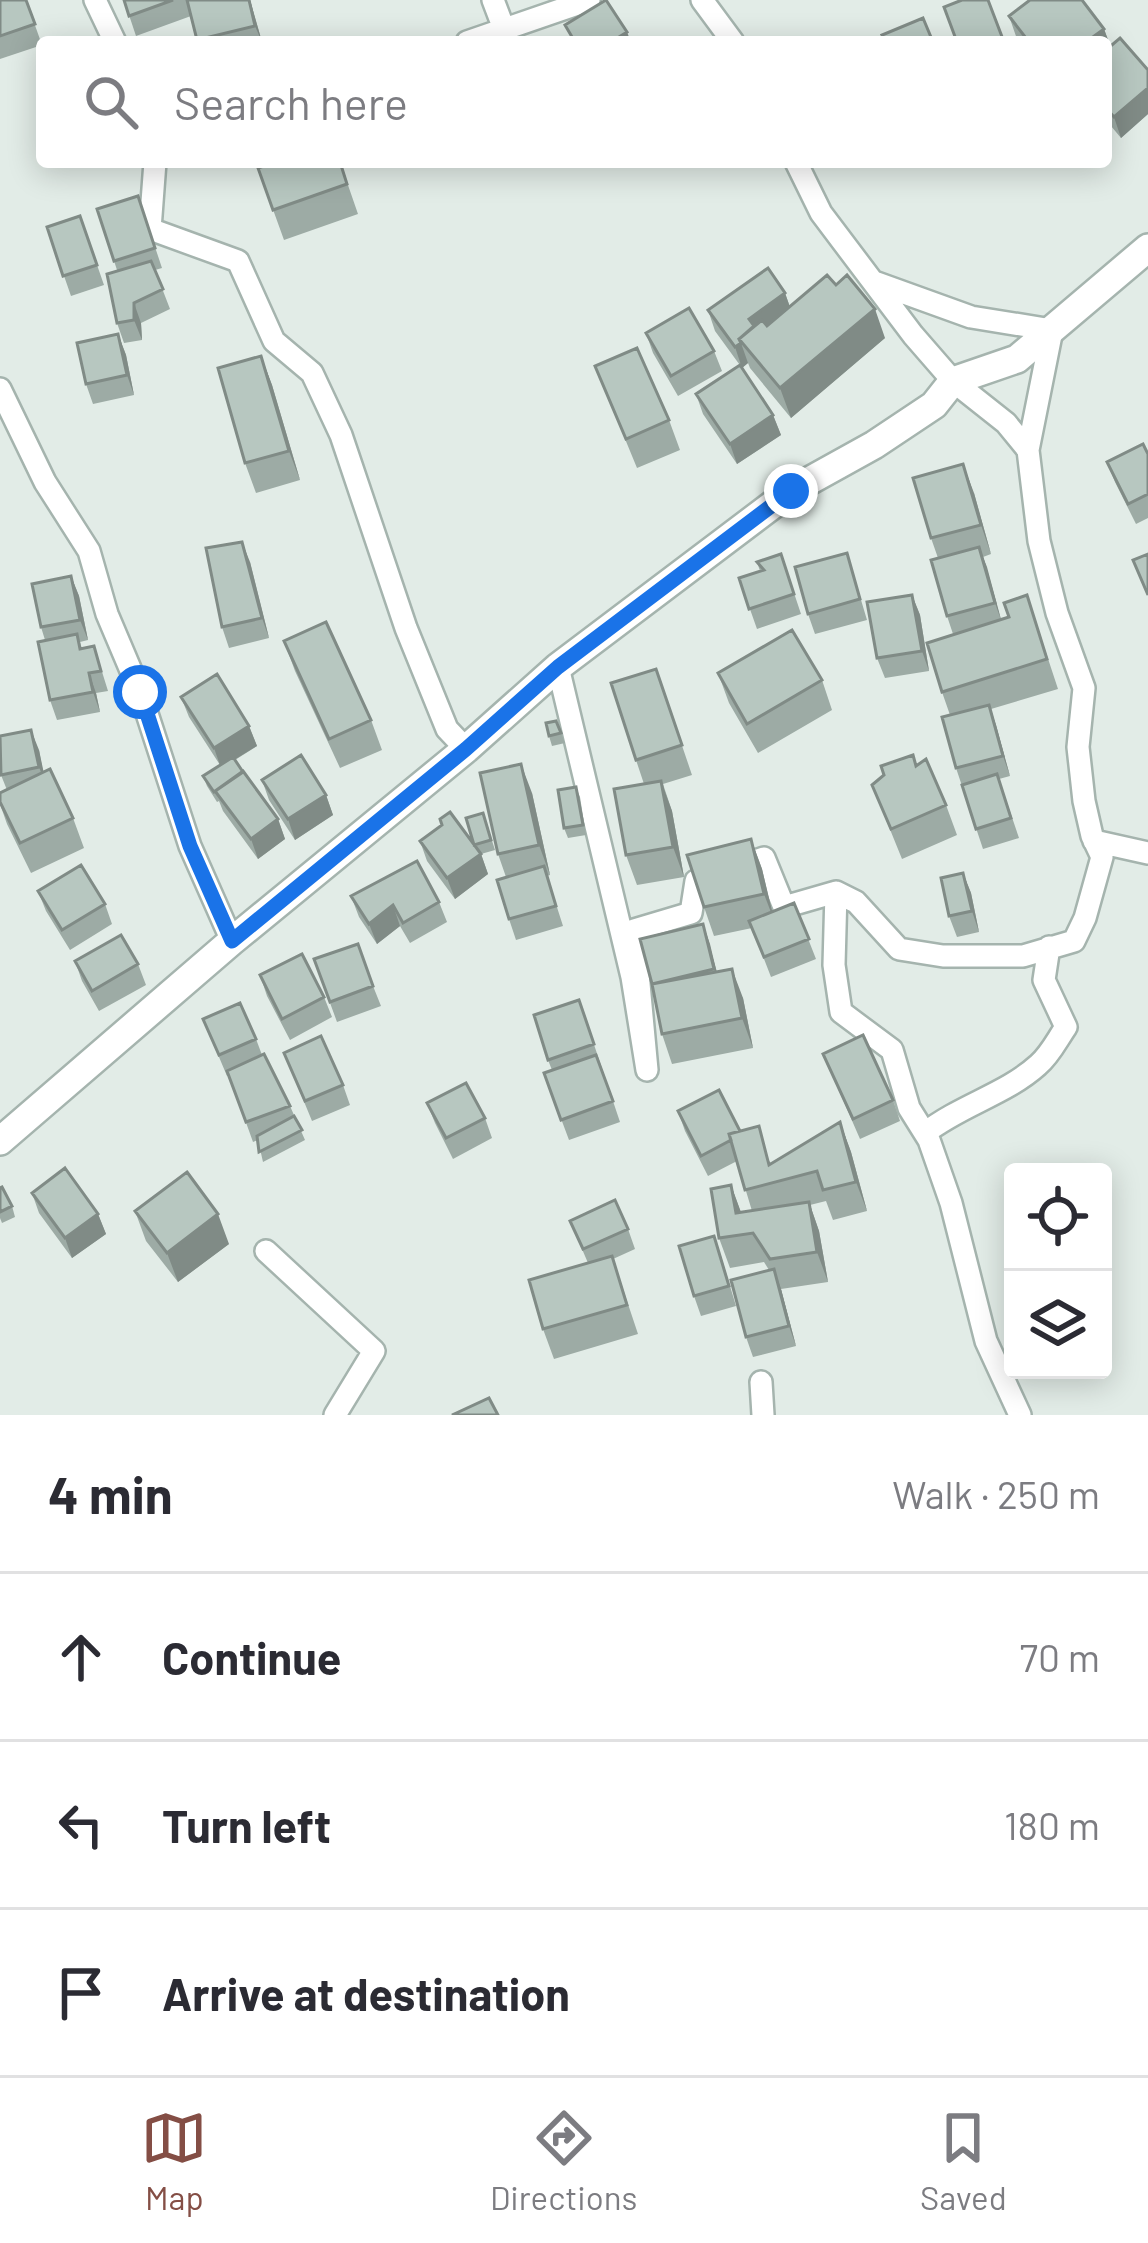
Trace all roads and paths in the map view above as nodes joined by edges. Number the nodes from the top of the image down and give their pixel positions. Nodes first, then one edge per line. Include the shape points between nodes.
1 (95, 0) edge
2 (493, 0) edge
3 (589, 0) edge
4 (702, 0) edge
5 (504, 29) junction
6 (112, 36) edge
7 (484, 36) edge
8 (729, 36) edge
9 (155, 168) edge
10 (799, 168) edge
11 (1148, 248) edge
12 (874, 282) junction
13 (1052, 330) junction
14 (953, 381) junction
15 (0, 389) edge
16 (1028, 450) junction
17 (558, 667) junction
18 (466, 749) junction
19 (1094, 841) junction
20 (1148, 853) edge
21 (836, 892) junction
22 (232, 941) junction
23 (1049, 946) junction
24 (925, 1133) junction
25 (0, 1141) edge
26 (266, 1251) dead end
27 (761, 1382) dead end
28 (335, 1415) edge
29 (763, 1415) edge
30 (1020, 1415) edge

1 - 6 street
2 - 5 street
3 - 5 street
4 - 8 street
5 - 7 street
9 - 18 street via 150,230 238,261 274,341 312,373 447,729
10 - 12 street via 821,213
11 - 13 street
12 - 13 street via 970,316
12 - 14 street
13 - 14 street via 1016,359
13 - 16 street
14 - 16 street
14 - 17 street via 934,405 791,491
15 - 22 street via 89,551 190,846
16 - 19 street via 1039,541 1084,688 1078,747
17 - 18 street
17 - 21 street via 647,1070 634,930 691,913 697,881 764,858 784,907
18 - 22 street
19 - 20 street
19 - 23 street via 1102,856 1085,918 1074,941
21 - 23 street via 856,902 899,949 980,957
21 - 24 street via 841,1012 892,1050
22 - 25 street
23 - 24 street via 1044,980 1066,1027 1043,1062
24 - 30 street via 986,1341
26 - 28 street via 374,1351
27 - 29 street

